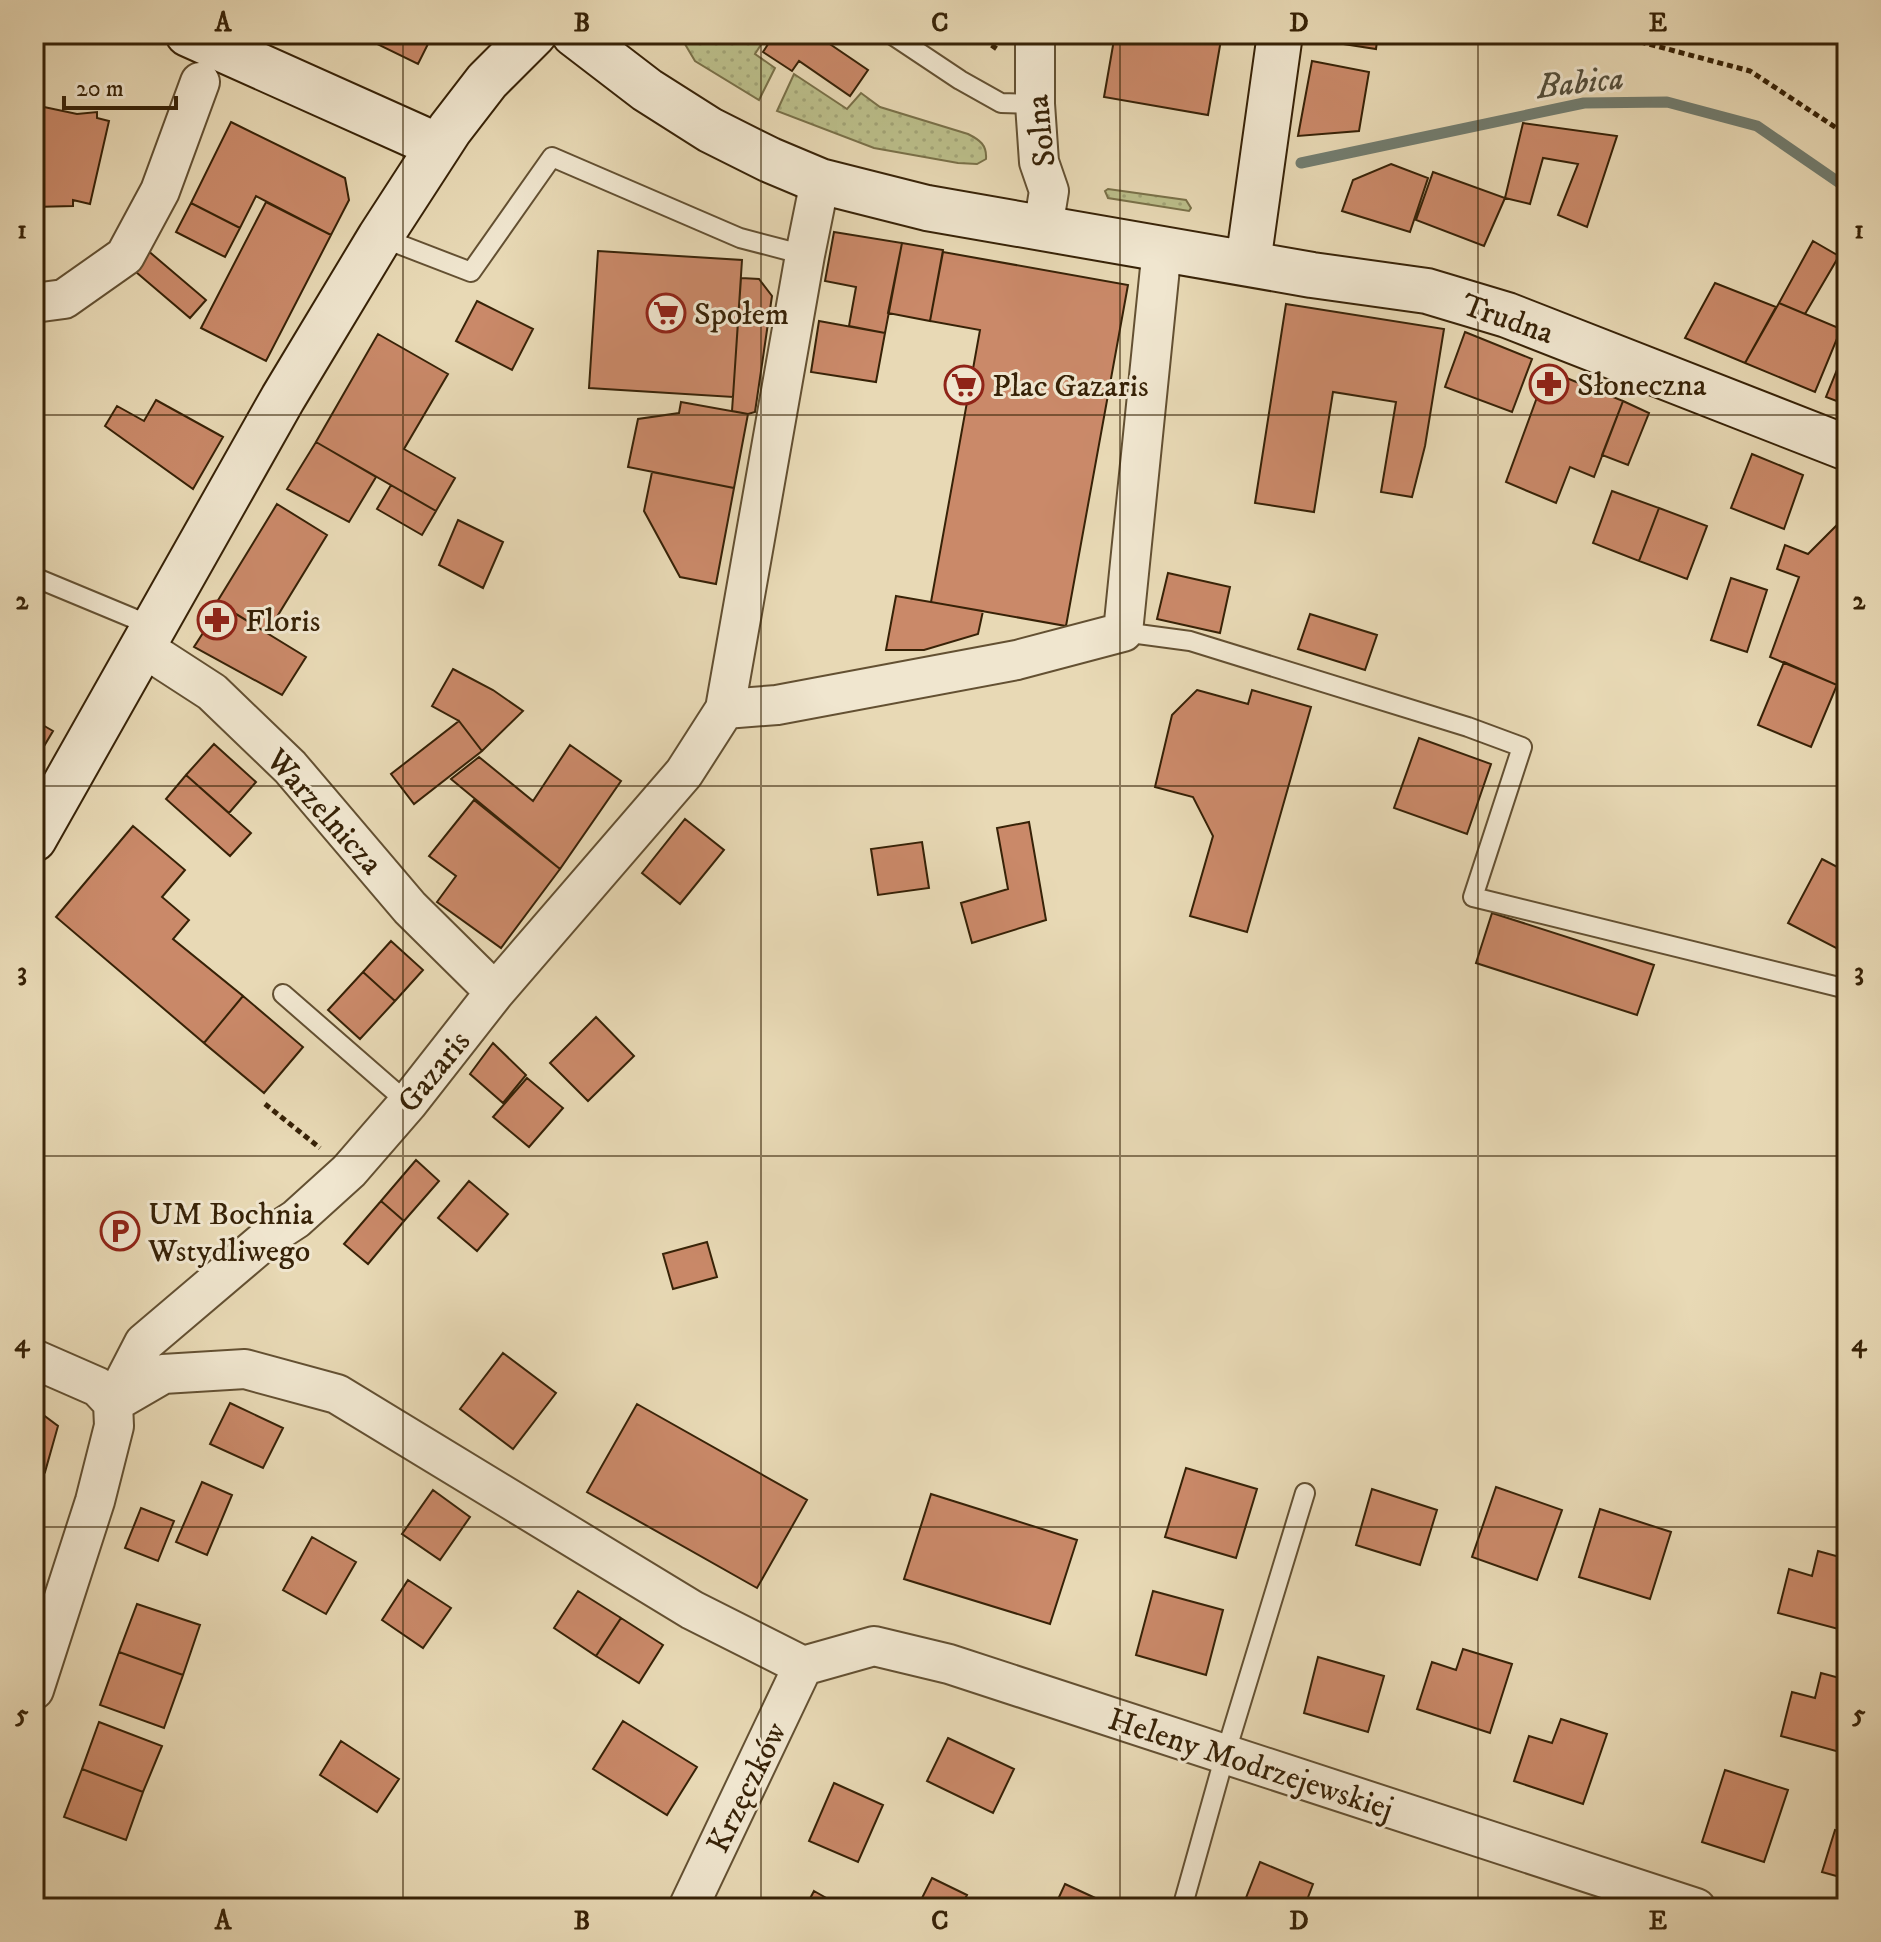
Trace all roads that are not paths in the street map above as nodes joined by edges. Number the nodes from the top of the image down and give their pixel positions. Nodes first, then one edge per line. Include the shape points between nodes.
1 (188, 34) edge
2 (534, 34) edge
3 (574, 34) edge
4 (891, 34) edge
5 (1035, 34) edge
6 (1280, 34) edge
7 (200, 82) dead end
8 (1035, 104) junction
9 (438, 146) junction
10 (820, 181) junction
11 (1043, 228) junction
12 (380, 237) junction
13 (1162, 248) junction
14 (805, 255) junction
15 (1248, 263) junction
16 (34, 303) edge
17 (1847, 448) edge
18 (34, 577) edge
19 (1123, 632) junction
20 (147, 636) junction
21 (725, 709) junction
22 (34, 839) edge
23 (1847, 989) edge
24 (495, 992) junction
25 (283, 994) dead end
26 (408, 1103) junction
27 (34, 1359) edge
28 (113, 1403) junction
29 (1305, 1493) dead end
30 (803, 1666) junction
31 (34, 1690) edge
32 (1225, 1755) junction
33 (688, 1908) edge
34 (1182, 1908) edge
35 (1696, 1908) edge

1 - 9 street
2 - 9 street via 487,81
3 - 10 street, Trudna via 710,130
4 - 8 lane via 1001,103
5 - 8 street, Solna
6 - 15 street
7 - 16 street via 160,191 125,256 64,299
8 - 11 street, Solna via 1039,162 1049,191
9 - 12 street
10 - 11 street, Trudna via 927,208
10 - 14 street
11 - 13 street, Trudna
12 - 14 lane via 471,272 552,157 740,238
12 - 20 street
13 - 15 street, Trudna
13 - 19 street
14 - 21 street
15 - 17 street, Trudna via 1427,291 1507,315
18 - 20 lane
19 - 21 street via 987,666 777,705
19 - 23 lane via 1190,641 1522,747 1473,897
20 - 22 street
20 - 24 street, Warzelnicza via 290,767 410,908
21 - 24 street, Gazaris via 684,773
24 - 26 street, Gazaris
25 - 26 lane
26 - 28 street, Gazaris via 349,1171 144,1343
27 - 28 street via 98,1387
28 - 30 street via 163,1374 245,1369 337,1394 692,1610
28 - 31 street via 114,1426 95,1501
29 - 32 lane
30 - 32 street, Heleny Modrzejewskiej via 874,1646 949,1664
30 - 33 street, Krzęczków
32 - 34 lane
32 - 35 street, Heleny Modrzejewskiej

